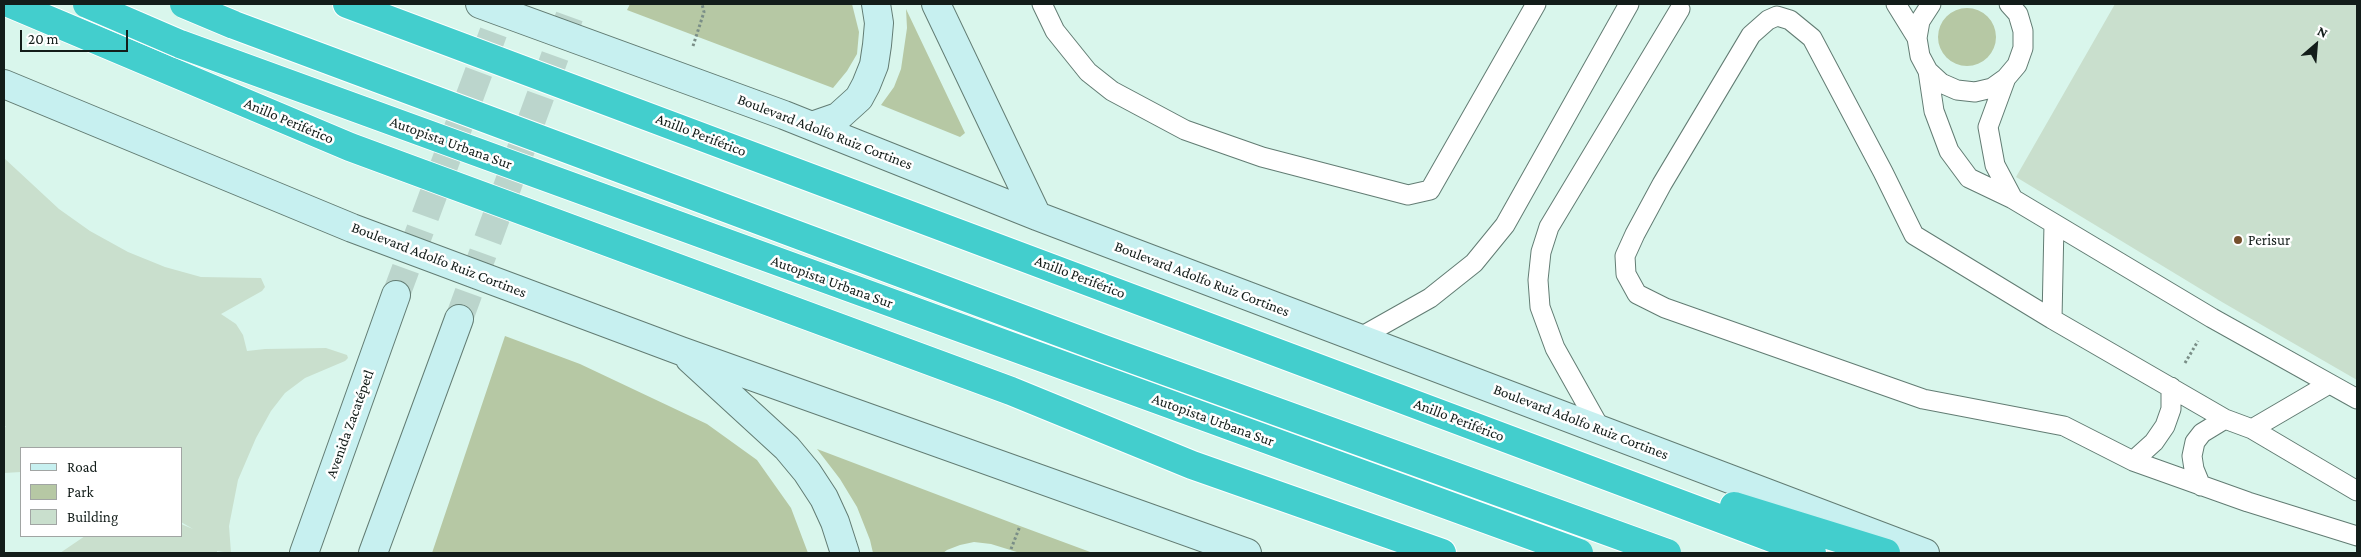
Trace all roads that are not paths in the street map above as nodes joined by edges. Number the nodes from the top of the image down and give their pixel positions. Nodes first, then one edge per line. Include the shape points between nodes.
1 (12, 4) edge
2 (88, 4) edge
3 (184, 4) edge
4 (347, 4) edge
5 (480, 4) edge
6 (876, 4) edge
7 (936, 4) edge
8 (1042, 4) edge
9 (1536, 4) edge
10 (1629, 4) edge
11 (1896, 4) edge
12 (1931, 4) edge
13 (2009, 4) edge
14 (1680, 9) dead end
15 (1917, 38) junction
16 (1928, 71) junction
17 (2006, 78) junction
18 (4, 84) edge
19 (812, 126) junction
20 (2013, 200) junction
21 (1037, 216) junction
22 (2054, 224) junction
23 (396, 295) tunnel mouth
24 (459, 319) tunnel mouth
25 (2052, 319) junction
26 (1359, 338) junction
27 (681, 351) junction
28 (2329, 384) junction
29 (2171, 387) junction
30 (2357, 399) edge
31 (1449, 416) junction
32 (2225, 418) junction
33 (2252, 429) junction
34 (1600, 430) junction
35 (2133, 461) junction
36 (2201, 486) junction
37 (2357, 491) edge
38 (2357, 536) edge
39 (304, 553) edge
40 (373, 553) edge
41 (845, 553) edge
42 (1247, 553) edge
43 (1442, 553) edge
44 (1579, 553) edge
45 (1667, 553) edge
46 (1812, 553) edge
47 (1886, 553) edge
48 (1925, 553) edge

1 - 43 highway, Anillo Periférico via 350,147 1002,388 1192,465
2 - 44 highway, Autopista Urbana Sur, bridge via 190,48
3 - 45 highway, Autopista Urbana Sur, bridge via 1085,342
4 - 31 highway, Anillo Periférico
5 - 19 main road, Boulevard Adolfo Ruiz Cortines
6 - 19 main road via 879,23 874,66 859,98 838,117
7 - 21 main road
8 - 9 lane via 1055,30 1088,72 1112,91 1194,134 1262,156 1408,195 1430,190
10 - 26 lane via 1506,225 1474,264 1430,298
11 - 15 lane
12 - 15 lane via 1920,21
13 - 17 lane via 2018,14 2023,48 2017,64
14 - 34 lane via 1549,227 1541,252 1540,307 1555,348
15 - 16 lane via 1920,56
16 - 17 lane via 1941,83 1957,90 1975,92 1992,88
16 - 20 lane via 1934,110 1949,151 1969,178
17 - 20 lane via 1988,127 1994,165
18 - 27 main road, Boulevard Adolfo Ruiz Cortines via 352,228
19 - 21 main road, Boulevard Adolfo Ruiz Cortines
20 - 22 lane
21 - 26 main road, Boulevard Adolfo Ruiz Cortines
22 - 25 lane
22 - 28 lane
23 - 39 main road, Avenida Zacatépetl
24 - 40 main road
25 - 29 lane
25 - 35 lane via 1914,235 1812,38 1790,20 1777,16 1751,35 1662,184 1625,256 1626,274 1637,294 1665,308 1923,399 2064,426
26 - 34 main road, Boulevard Adolfo Ruiz Cortines
27 - 41 main road via 787,448 807,472 824,498
27 - 42 main road, Boulevard Adolfo Ruiz Cortines
28 - 30 lane
28 - 33 lane
29 - 32 lane
29 - 35 lane via 2171,409 2165,426 2154,442
31 - 46 highway, Anillo Periférico
31 - 47 highway
32 - 33 lane
32 - 36 lane via 2202,432 2195,442 2192,456
33 - 37 lane
34 - 48 main road, Boulevard Adolfo Ruiz Cortines
35 - 36 lane
36 - 38 lane

